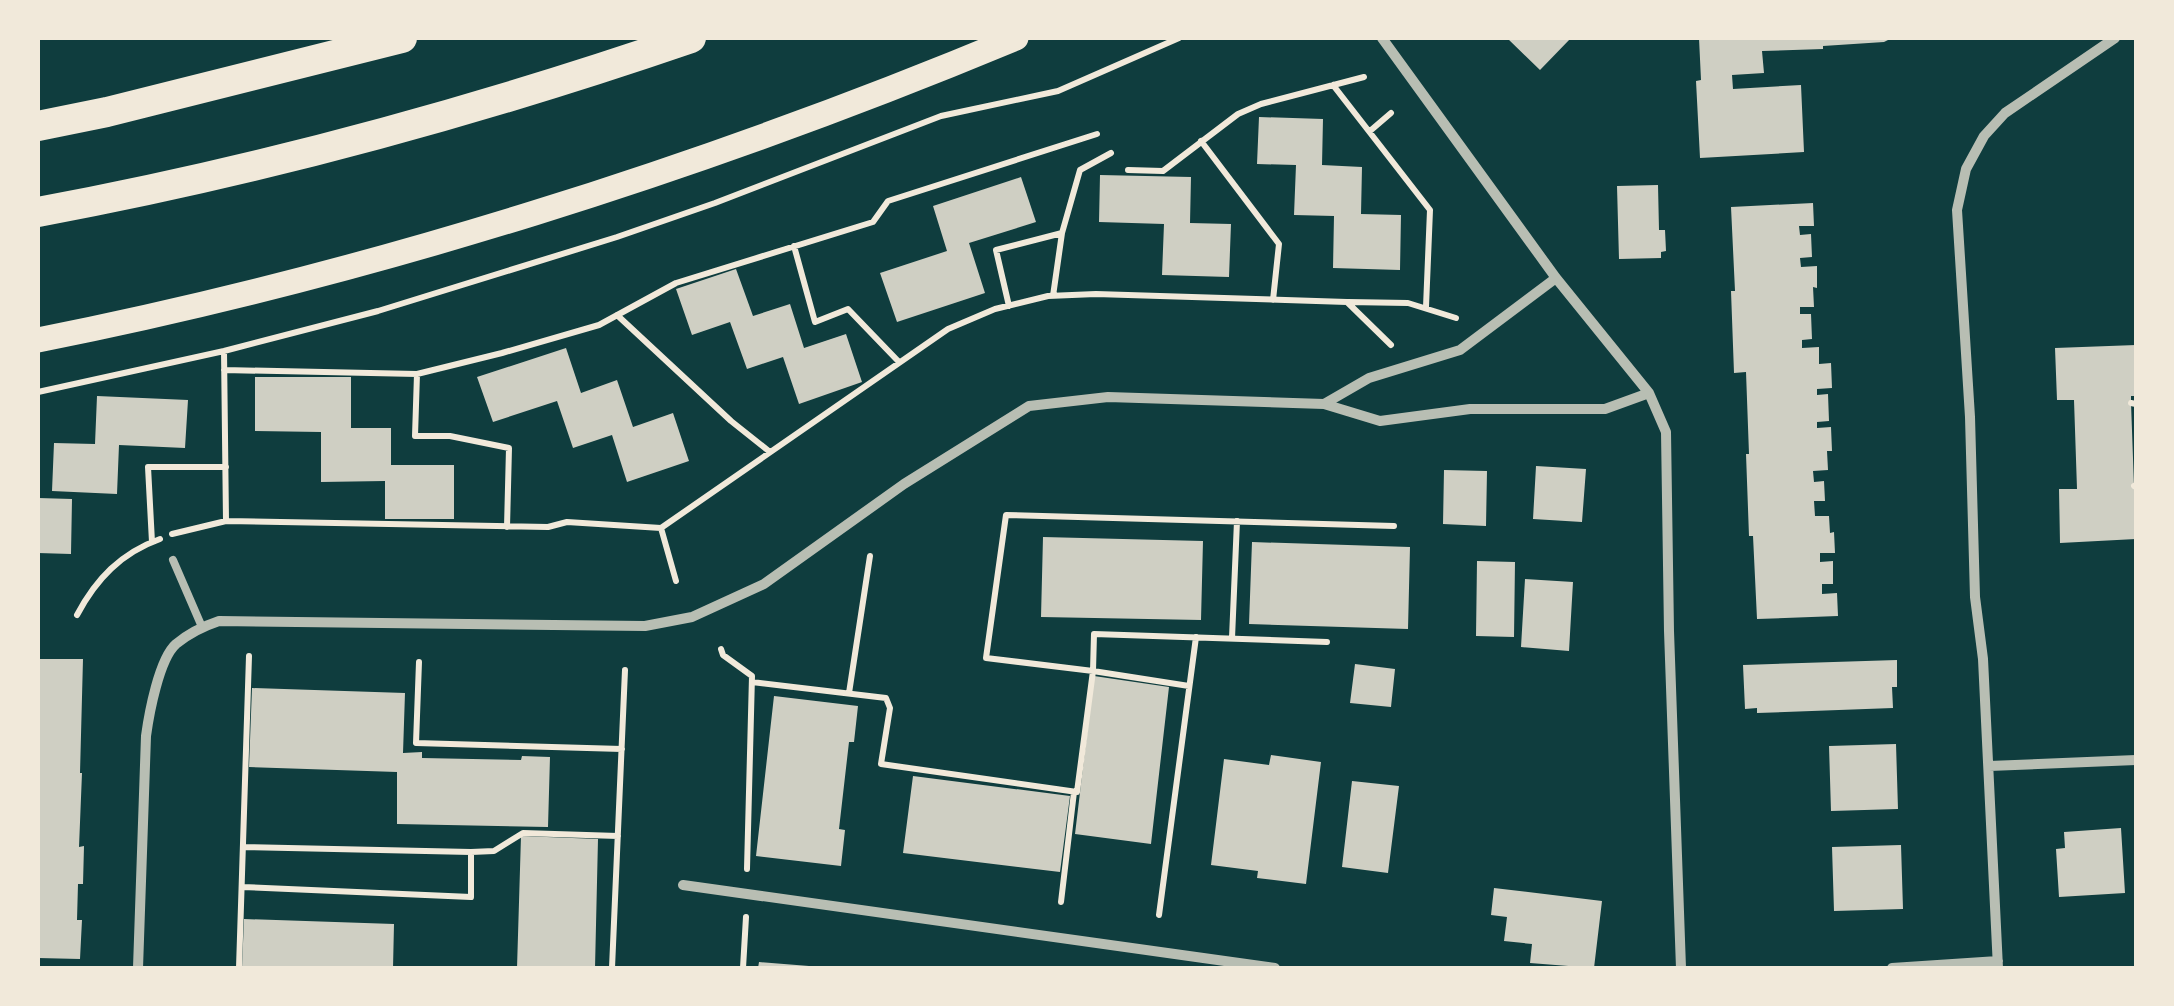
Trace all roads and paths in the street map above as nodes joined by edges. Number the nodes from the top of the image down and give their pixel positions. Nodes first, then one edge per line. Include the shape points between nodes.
1 (402, 38) edge
2 (691, 38) edge
3 (1016, 38) edge
4 (1179, 38) edge
5 (1382, 38) edge
6 (2115, 38) edge
7 (1364, 77) dead end
8 (1333, 86) junction
9 (1391, 113) dead end
10 (38, 126) edge
11 (1370, 131) junction
12 (1097, 134) dead end
13 (1202, 141) junction
14 (1112, 154) dead end
15 (1128, 170) dead end
16 (38, 212) edge
17 (1062, 233) junction
18 (794, 246) junction
19 (1556, 278) junction
20 (1054, 296) junction
21 (1273, 300) junction
22 (1347, 302) junction
23 (1009, 306) junction
24 (1426, 307) junction
25 (617, 315) junction
26 (1456, 318) dead end
27 (38, 340) edge
28 (1392, 346) dead end
29 (224, 351) junction
30 (900, 362) junction
31 (224, 370) junction
32 (417, 374) junction
33 (38, 392) edge
34 (1649, 394) junction
35 (1324, 404) junction
36 (770, 452) junction
37 (226, 467) junction
38 (226, 521) junction
39 (1237, 521) junction
40 (507, 526) junction
41 (1394, 526) dead end
42 (661, 528) junction
43 (152, 542) junction
44 (870, 556) dead end
45 (174, 560) dead end
46 (676, 581) dead end
47 (77, 615) dead end
48 (202, 627) junction
49 (1196, 637) junction
50 (1232, 638) junction
51 (1327, 642) dead end
52 (721, 649) dead end
53 (249, 656) dead end
54 (419, 662) dead end
55 (626, 670) dead end
56 (1093, 671) junction
57 (752, 682) junction
58 (1189, 686) junction
59 (849, 693) junction
60 (622, 749) junction
61 (2136, 760) edge
62 (1989, 766) junction
63 (1074, 792) junction
64 (618, 836) junction
65 (242, 848) junction
66 (471, 852) junction
67 (747, 869) dead end
68 (683, 885) dead end
69 (242, 887) junction
70 (1062, 902) dead end
71 (1159, 915) dead end
72 (746, 917) dead end
73 (1998, 965) edge
74 (138, 968) edge
75 (239, 968) edge
76 (612, 968) edge
77 (743, 968) edge
78 (1275, 968) edge
79 (1681, 968) edge
80 (1892, 968) edge

1 - 10 highway
2 - 16 highway via 489,103
3 - 27 main road via 759,138 480,229 203,304
4 - 29 path via 1058,90 940,116 617,237 378,312
5 - 19 street
6 - 62 street via 2005,113 1966,169 1956,210
7 - 8 path
8 - 11 path
8 - 13 path via 1261,104
9 - 11 path
11 - 24 path via 1430,210
12 - 18 path via 888,201 873,222
13 - 15 path via 1163,172
13 - 21 path via 1279,244
14 - 17 path via 1080,170
17 - 20 path
17 - 23 path via 996,250
18 - 25 path via 676,282
18 - 30 path via 815,322 848,308
19 - 34 street
19 - 35 street via 1460,350 1369,378
20 - 21 path
20 - 23 path
21 - 22 path
22 - 24 path
22 - 28 path
23 - 30 path via 948,329
24 - 26 path
25 - 32 path via 567,335
25 - 36 path
29 - 31 path
29 - 33 path
30 - 36 path
31 - 32 path
31 - 37 path
32 - 40 path via 414,436 509,448
34 - 35 street via 1605,408 1470,409 1380,421
34 - 79 street via 1666,432
35 - 48 street via 1108,397 1029,406 764,584 692,617 644,626 218,620
36 - 42 path
37 - 38 path
37 - 43 path via 148,468
38 - 40 path
38 - 43 path
39 - 41 path
39 - 50 path
39 - 56 path via 1006,515 986,658
40 - 42 path
42 - 46 path
43 - 47 path via 109,568
44 - 59 path
45 - 48 lane
48 - 74 street via 172,646 151,699
49 - 50 path
49 - 56 path via 1094,634
49 - 58 path
50 - 51 path
52 - 57 path
53 - 65 path
54 - 60 path via 416,744
55 - 60 path
56 - 58 path
56 - 63 path
57 - 59 path
57 - 67 path
58 - 71 path
59 - 63 path via 886,698 881,764
60 - 64 path
61 - 62 street
62 - 73 street
63 - 70 path
64 - 66 path via 523,833 494,851
64 - 76 path
65 - 66 path
65 - 69 path
66 - 69 path via 471,896
68 - 78 street
69 - 75 path
72 - 77 path
73 - 80 street

